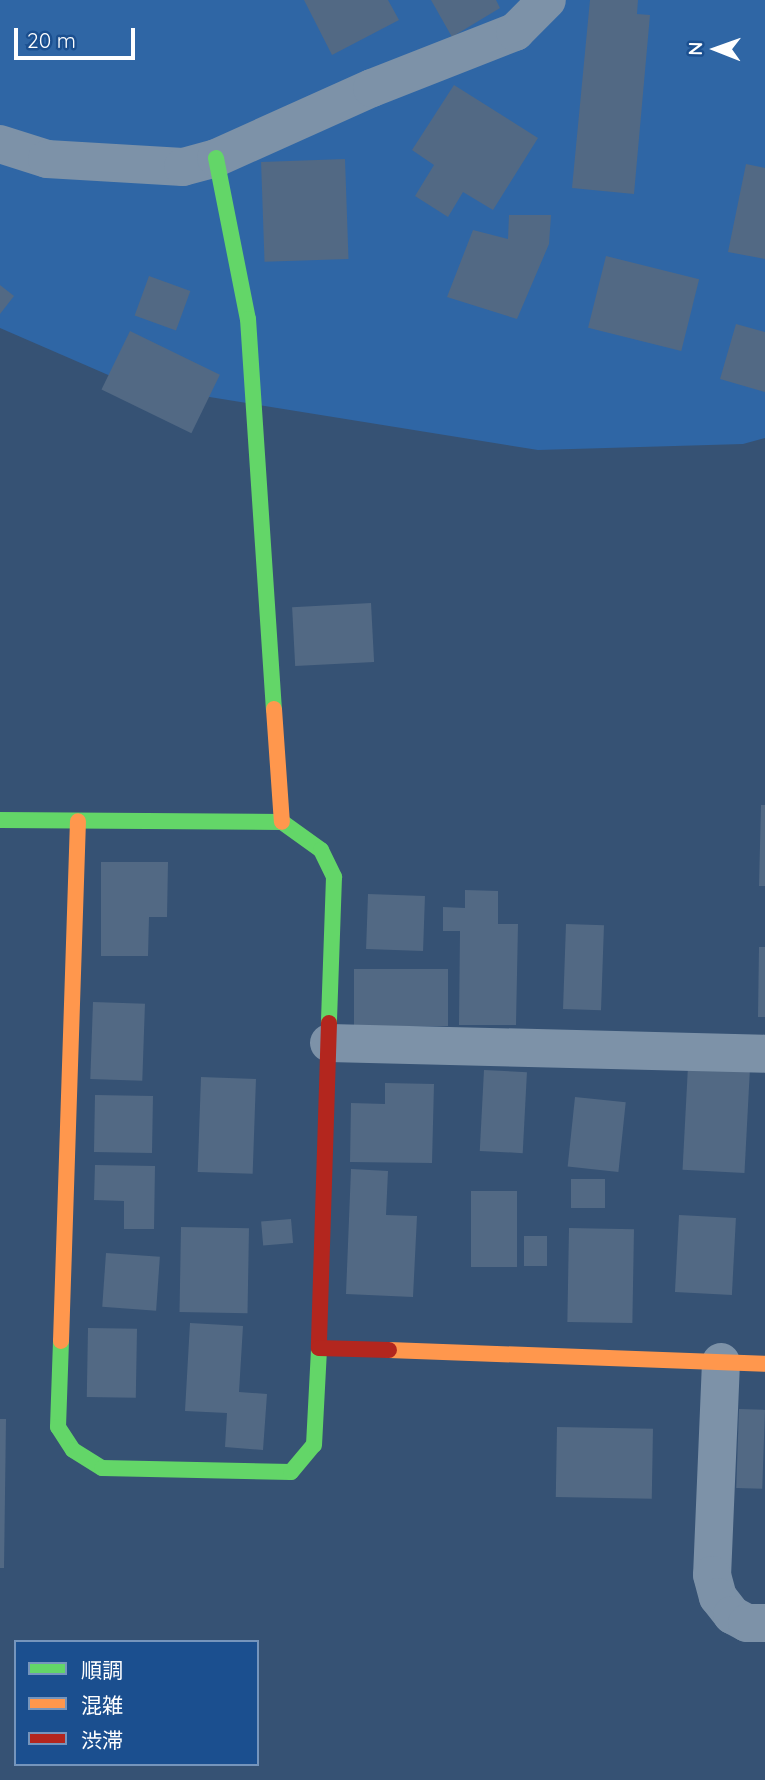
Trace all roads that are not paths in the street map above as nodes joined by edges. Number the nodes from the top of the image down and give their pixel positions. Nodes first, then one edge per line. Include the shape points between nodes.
1 (547, 0) edge
2 (0, 144) edge
3 (215, 158) junction
4 (0, 820) edge
5 (78, 821) junction
6 (282, 822) junction
7 (329, 1043) junction
8 (765, 1054) edge
9 (319, 1349) junction
10 (721, 1362) junction
11 (765, 1364) edge
12 (765, 1623) edge

1 - 3 street via 515,32 372,88
2 - 3 street via 47,159 183,167
3 - 6 street via 248,319
4 - 5 street
5 - 6 street
5 - 9 street via 58,1427 73,1450 102,1468 291,1472 314,1445
6 - 7 street via 321,850 334,877
7 - 8 street
7 - 9 street
9 - 10 street
10 - 11 street
10 - 12 street via 712,1575 718,1597 732,1615 747,1623

